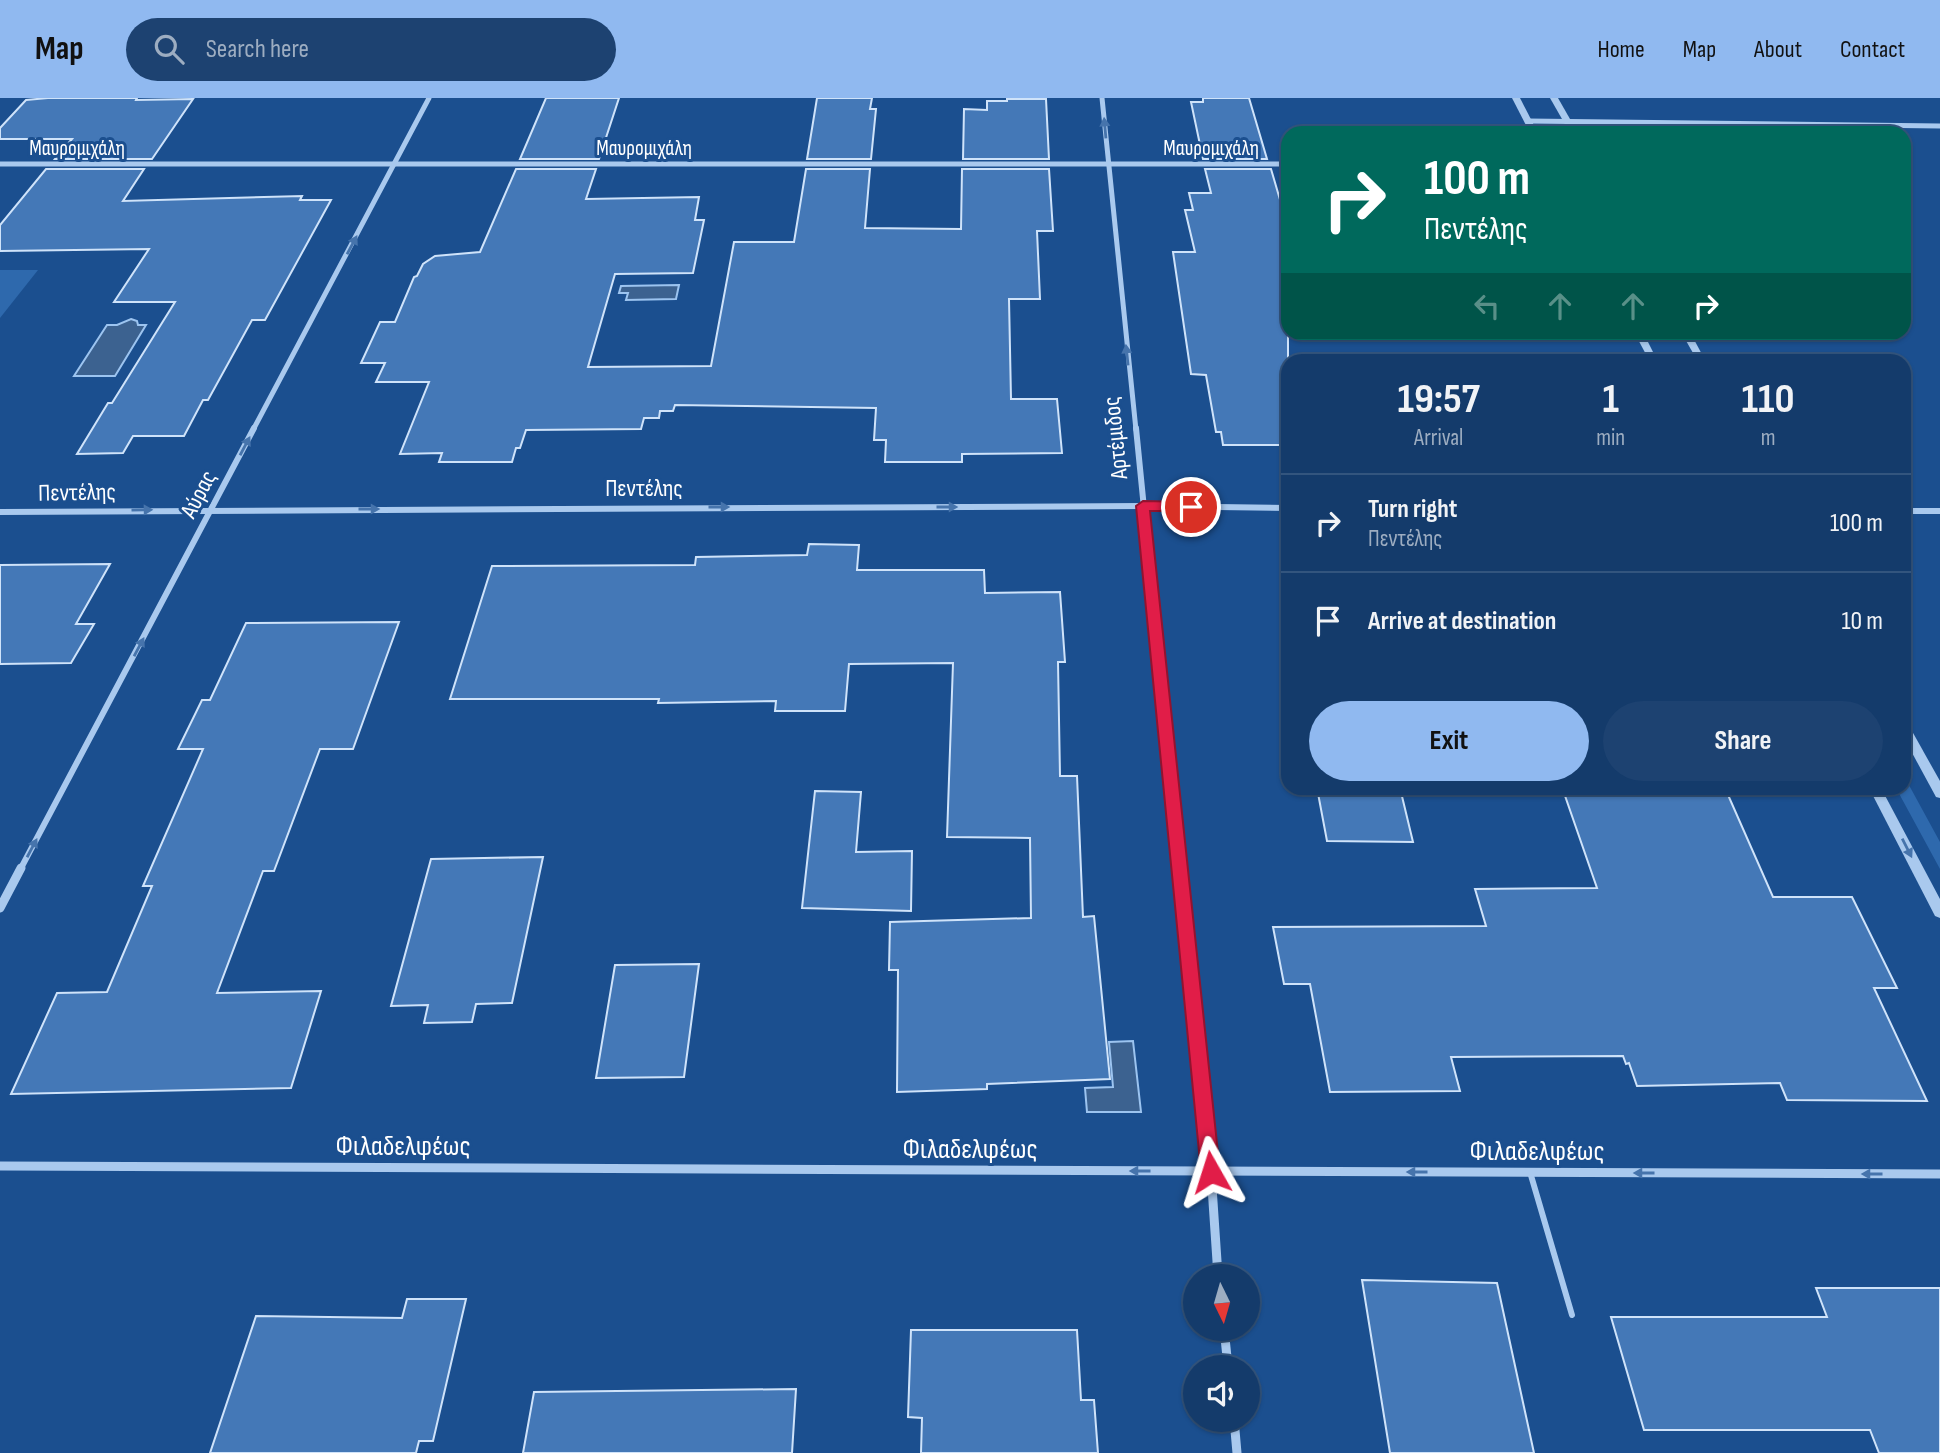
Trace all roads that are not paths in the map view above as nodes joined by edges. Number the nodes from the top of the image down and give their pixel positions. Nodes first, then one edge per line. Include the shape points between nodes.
1 (429, 98) edge
2 (1102, 98) edge
3 (1516, 98) edge
4 (1554, 98) edge
5 (1528, 121) junction
6 (1567, 121) junction
7 (1530, 126) edge
8 (1570, 126) edge
9 (1940, 126) edge
10 (0, 164) edge
11 (394, 164) junction
12 (1108, 164) junction
13 (1281, 164) edge
14 (1143, 506) junction
15 (1281, 508) edge
16 (211, 509) junction
17 (1911, 511) edge
18 (1940, 511) edge
19 (0, 512) edge
20 (1911, 740) edge
21 (1940, 793) edge
22 (1879, 795) edge
23 (0, 908) edge
24 (1940, 912) edge
25 (0, 1166) edge
26 (1211, 1172) junction
27 (1530, 1172) junction
28 (1940, 1174) edge
29 (1218, 1264) edge
30 (1572, 1315) dead end
31 (1235, 1432) edge
32 (1237, 1453) edge

1 - 11 street, Αύρας
12 -> 2 street, Αρτέμιδος
3 - 5 street
4 - 6 street
5 - 6 street
5 - 7 street
6 - 8 street
6 - 9 street
10 - 11 street, Μαυρομιχάλη
11 - 12 street, Μαυρομιχάλη
16 -> 11 street, Αύρας
12 - 13 street, Μαυρομιχάλη
14 -> 12 street, Αρτέμιδος
14 - 15 street, Πεντέλης
16 -> 14 street, Πεντέλης
14 - 26 street, Αρτέμιδος
19 -> 16 street, Πεντέλης
23 -> 16 street, Αύρας
17 - 18 street
20 - 21 street
22 -> 24 street
26 -> 25 street, Φιλαδελφέως
27 -> 26 street, Φιλαδελφέως
26 - 29 street, Αρτέμιδος
28 -> 27 street, Φιλαδελφέως
27 - 30 lane
31 - 32 street

